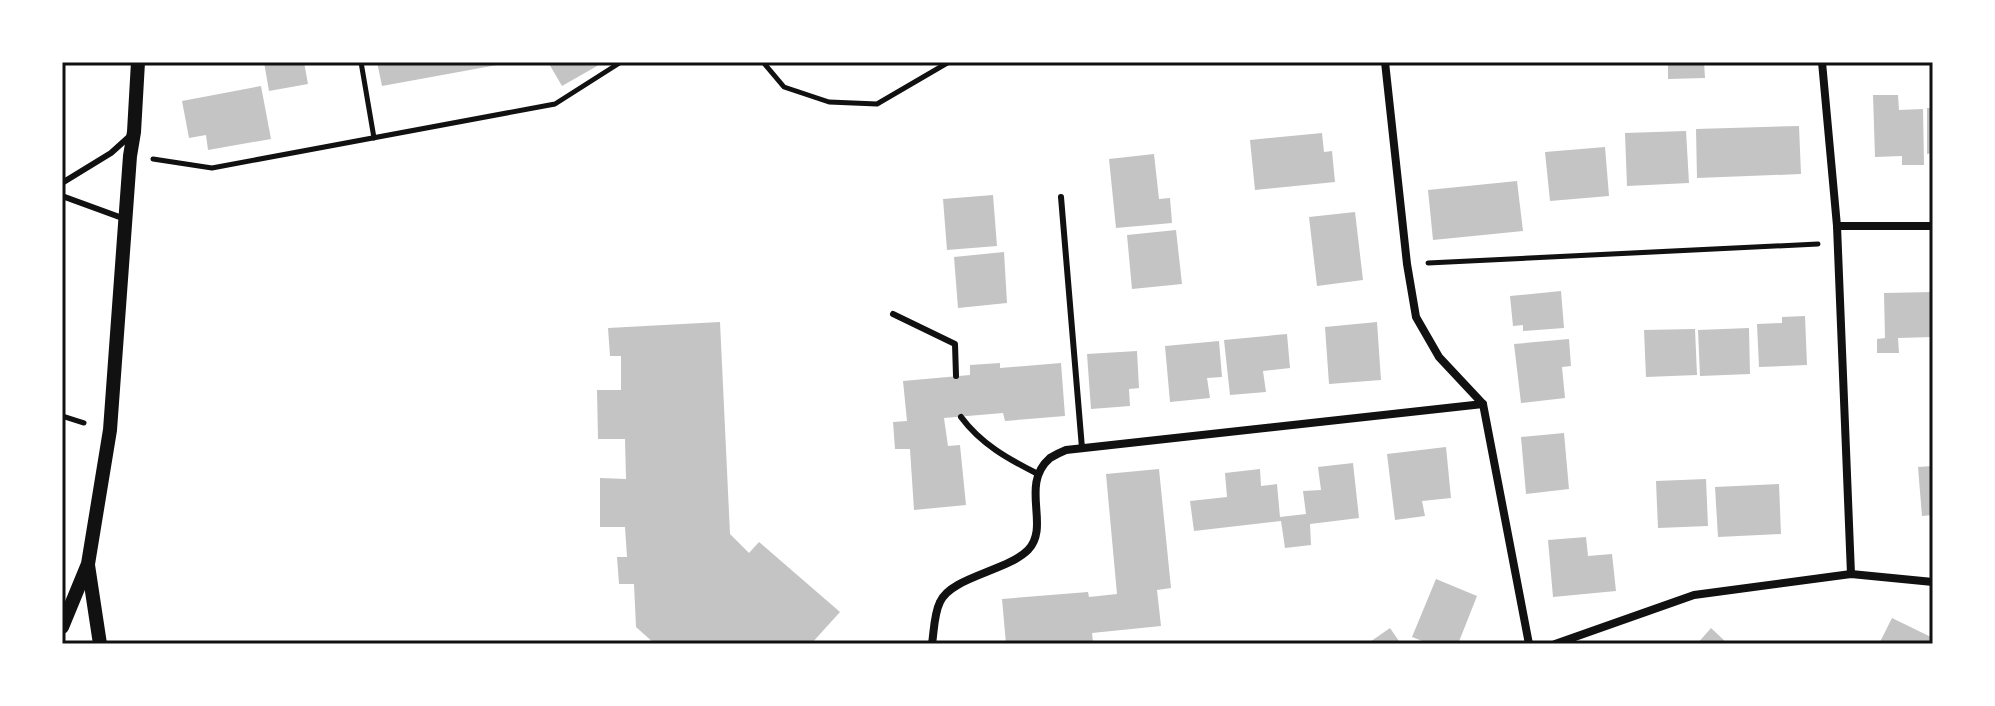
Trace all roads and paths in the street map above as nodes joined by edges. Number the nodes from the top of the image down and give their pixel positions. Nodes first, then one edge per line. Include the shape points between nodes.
1 (138, 62) edge
2 (361, 62) edge
3 (621, 62) edge
4 (763, 62) edge
5 (949, 62) edge
6 (1385, 62) edge
7 (1822, 62) edge
8 (134, 132) junction
9 (374, 138) junction
10 (130, 156) junction
11 (62, 183) edge
12 (62, 196) edge
13 (1061, 197) dead end
14 (125, 219) junction
15 (1837, 226) junction
16 (1933, 226) edge
17 (1837, 243) junction
18 (1407, 264) junction
19 (893, 314) dead end
20 (956, 376) dead end
21 (1483, 404) junction
22 (961, 417) dead end
23 (1082, 448) junction
24 (1038, 474) junction
25 (88, 564) junction
26 (1851, 574) junction
27 (1933, 582) edge
28 (62, 627) edge
29 (100, 644) edge
30 (932, 644) edge
31 (1529, 644) edge
32 (1555, 644) edge

1 - 8 street
2 - 9 path
3 - 9 path via 555,104
4 - 5 path via 784,87 829,102 877,104
6 - 18 street
7 - 15 street
8 - 10 street
8 - 11 lane
9 - 10 path via 212,168
10 - 14 street
12 - 14 lane
13 - 23 lane
14 - 25 street via 110,430
15 - 16 street
15 - 17 street
17 - 18 path
17 - 26 street
18 - 21 street via 1416,317 1439,357
19 - 20 lane via 955,344
21 - 23 street
21 - 31 street
22 - 24 lane via 996,450
23 - 24 street via 1050,458
24 - 30 street via 1034,541 1017,558 953,586 940,601
25 - 28 street
25 - 29 street
26 - 27 street
26 - 32 street via 1694,595

